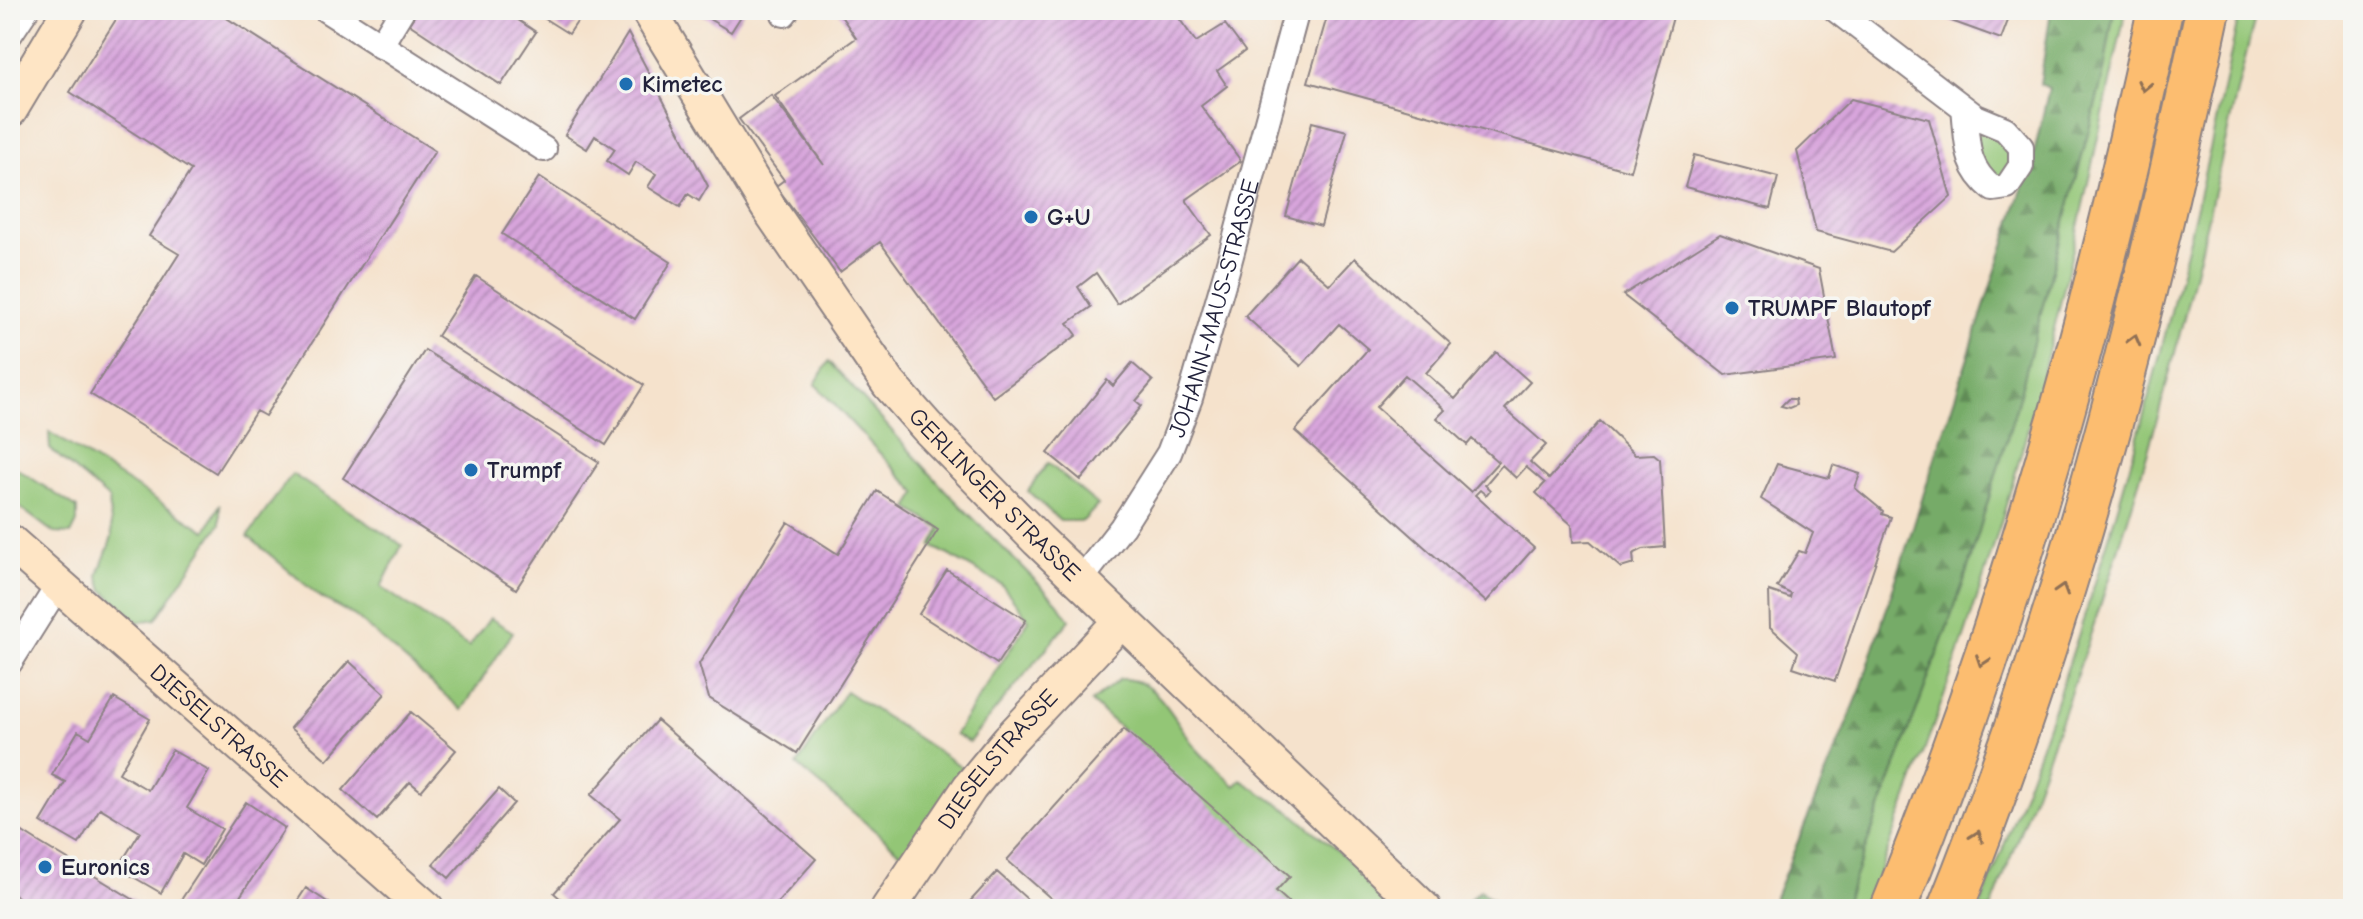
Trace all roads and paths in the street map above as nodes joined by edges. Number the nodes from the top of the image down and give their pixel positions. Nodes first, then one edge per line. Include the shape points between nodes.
1 (26, 10) edge
2 (70, 10) edge
3 (326, 10) edge
4 (402, 10) edge
5 (648, 10) edge
6 (1297, 10) edge
7 (1836, 10) edge
8 (2160, 10) edge
9 (2208, 10) edge
10 (10, 34) edge
11 (380, 46) junction
12 (1964, 108) dead end
13 (10, 110) edge
14 (544, 149) dead end
15 (10, 542) edge
16 (1080, 581) junction
17 (59, 584) junction
18 (1121, 621) junction
19 (10, 662) edge
20 (427, 909) edge
21 (888, 909) edge
22 (1424, 909) edge
23 (1893, 909) edge
24 (1950, 909) edge

1 - 10 street
2 - 13 main road
3 - 11 street
4 - 11 street
5 - 16 main road, GERLINGER STRASSE via 768,207 889,384
6 - 16 street, JOHANN-MAUS-STRASSE via 1190,398 1169,453
7 - 12 street
8 -> 23 highway via 2109,239 2051,454
24 -> 9 highway via 2060,596 2104,452 2143,306
11 - 14 street
15 - 17 main road, DIESELSTRASSE
16 - 18 main road, GERLINGER STRASSE
17 - 19 street
17 - 20 main road, DIESELSTRASSE
18 - 21 main road, DIESELSTRASSE via 970,787
18 - 22 main road, GERLINGER STRASSE

